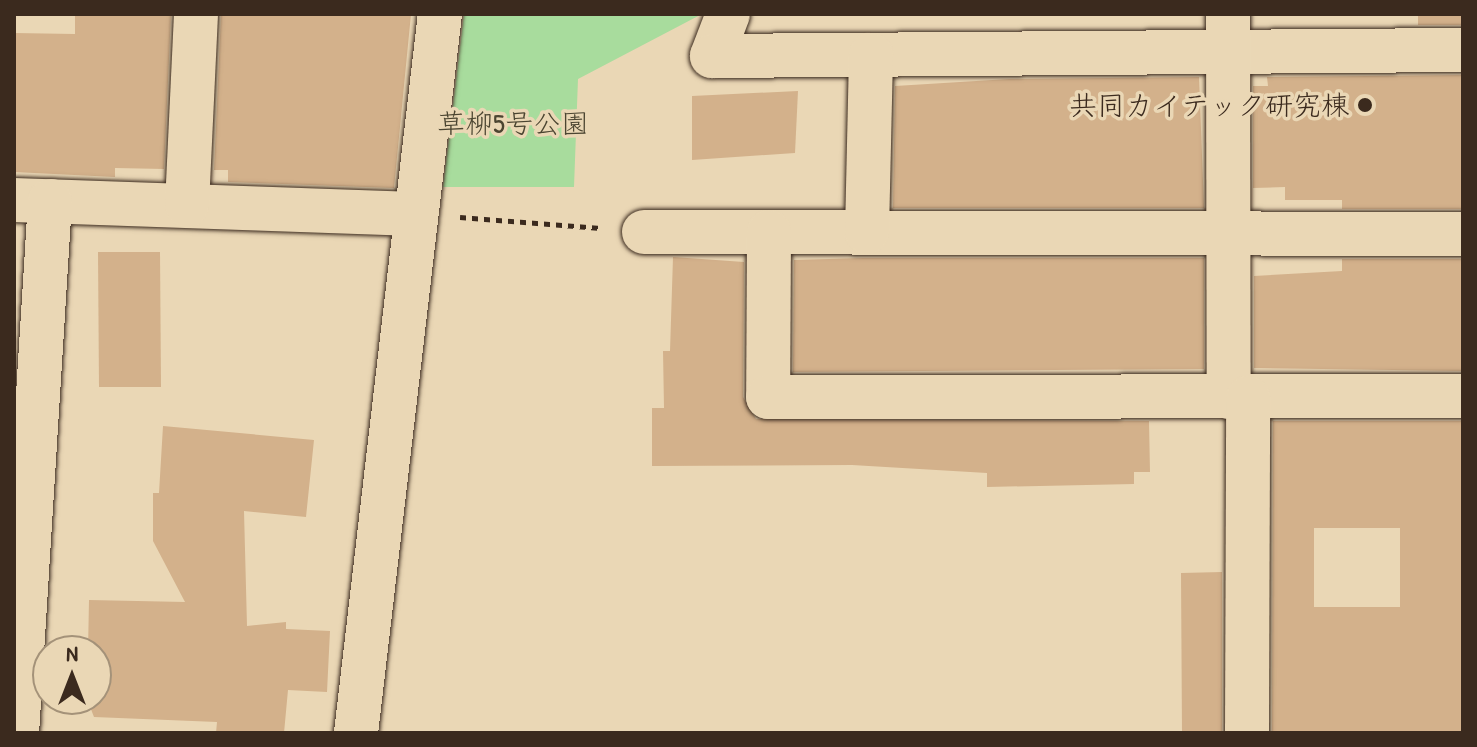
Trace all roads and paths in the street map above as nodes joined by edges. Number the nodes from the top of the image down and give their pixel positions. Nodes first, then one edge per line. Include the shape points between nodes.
1 (196, 14) edge
2 (440, 14) edge
3 (728, 14) edge
4 (1228, 33) edge
5 (1463, 50) edge
6 (871, 55) junction
7 (32, 200) edge
8 (187, 205) junction
9 (415, 214) junction
10 (644, 232) joint
11 (769, 232) junction
12 (867, 232) junction
13 (1228, 233) junction
14 (1463, 234) edge
15 (1463, 396) edge
16 (1239, 398) junction
17 (17, 733) edge
18 (356, 733) edge
19 (1247, 733) edge

1 - 8 street
2 - 9 street
3 - 6 street via 712,56
4 - 5 street
4 - 6 street
4 - 13 street
6 - 12 street
7 - 8 street
7 - 17 street
8 - 9 street
9 - 10 path
9 - 18 street
10 - 11 street
11 - 12 street
11 - 16 street via 768,397
12 - 13 street
13 - 14 street
13 - 16 street
15 - 16 street
16 - 19 street

